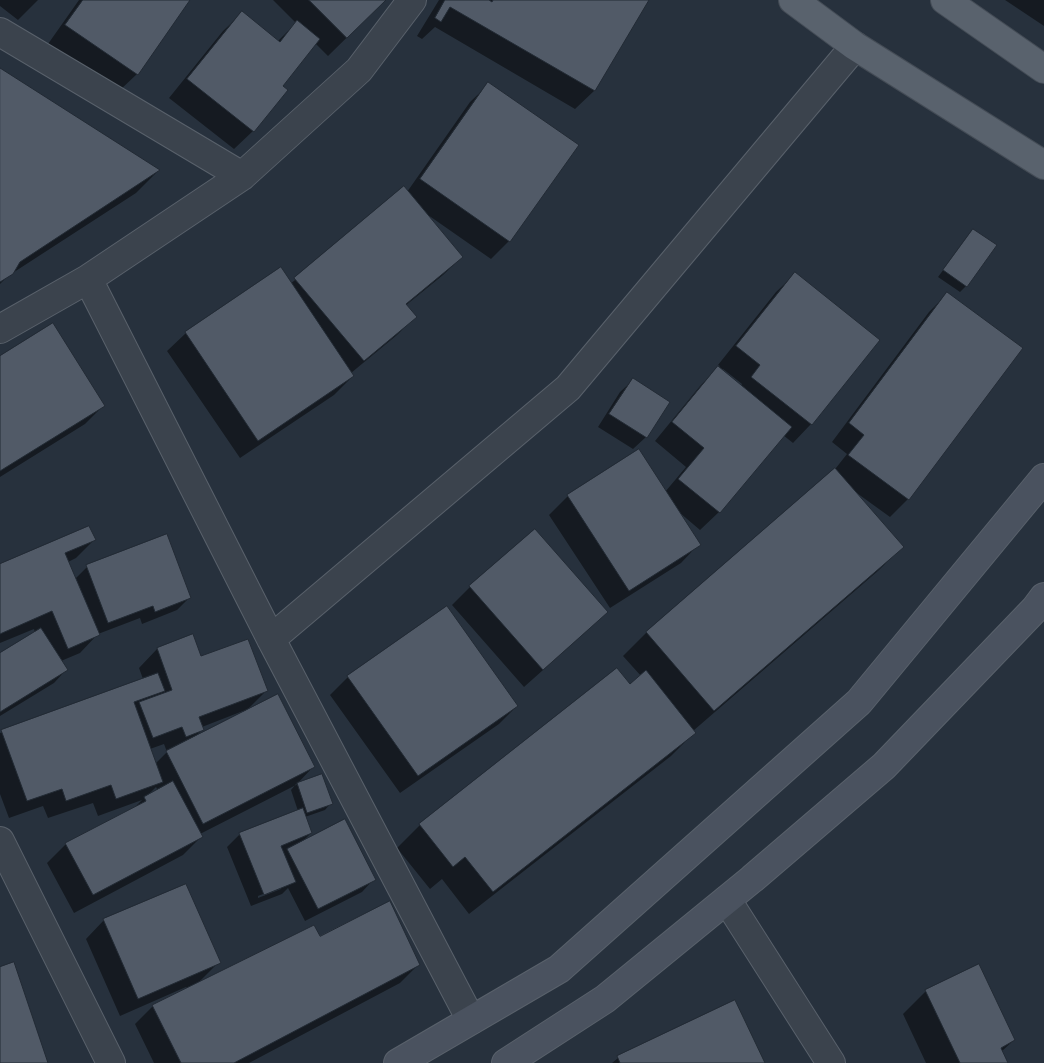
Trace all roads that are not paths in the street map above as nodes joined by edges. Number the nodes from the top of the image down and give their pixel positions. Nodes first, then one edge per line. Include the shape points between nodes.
1 (412, 0) edge
2 (793, 0) edge
3 (945, 0) edge
4 (0, 32) edge
5 (856, 46) junction
6 (1044, 69) edge
7 (1044, 166) edge
8 (242, 176) junction
9 (88, 279) junction
10 (0, 329) edge
11 (1044, 478) edge
12 (1044, 597) edge
13 (272, 639) junction
14 (0, 841) edge
15 (727, 900) junction
16 (471, 1020) junction
17 (111, 1063) edge
18 (398, 1063) edge
19 (506, 1063) edge
20 (831, 1063) edge

1 - 8 street via 359,70
2 - 5 main road
3 - 6 main road
4 - 8 street
5 - 7 main road
5 - 13 street via 568,388
8 - 9 street
9 - 10 street
9 - 13 street
11 - 16 main road via 859,702 559,969
12 - 15 main road via 884,766
13 - 16 street
14 - 17 street
15 - 19 main road via 605,1000
15 - 20 street
16 - 18 main road

